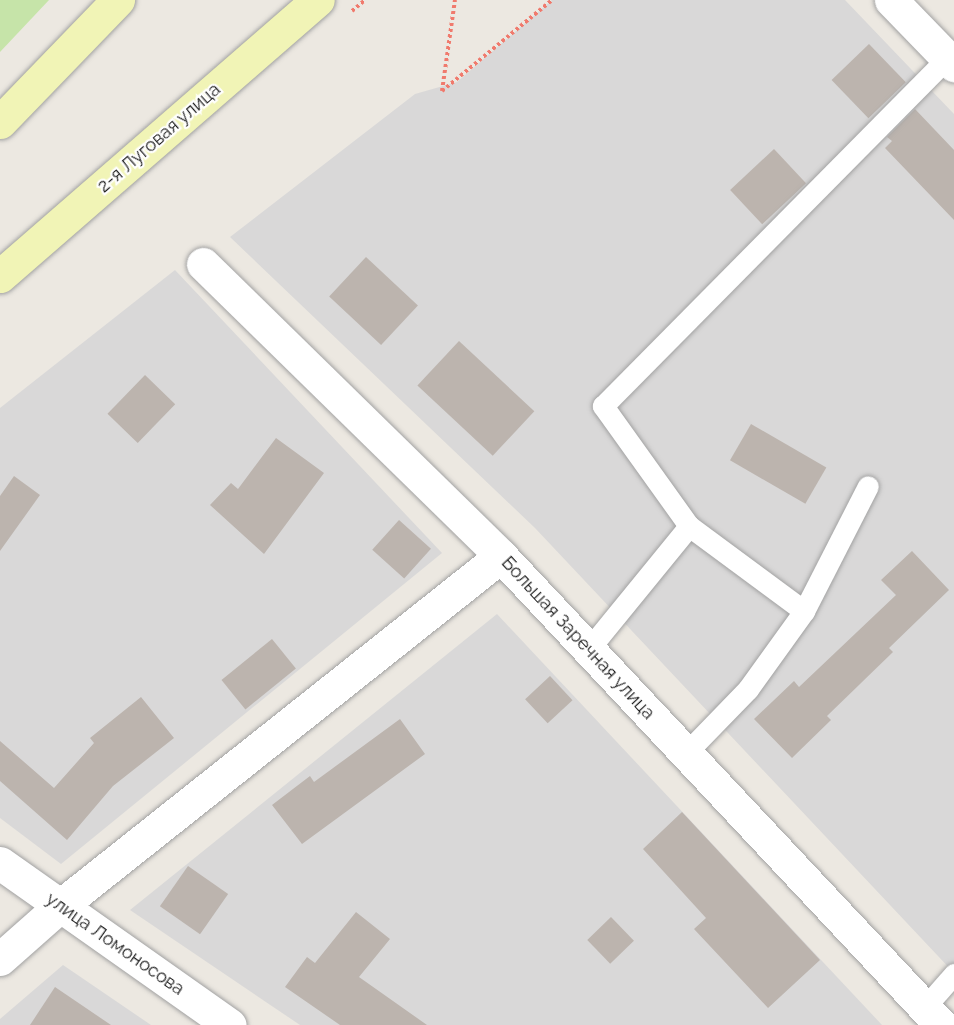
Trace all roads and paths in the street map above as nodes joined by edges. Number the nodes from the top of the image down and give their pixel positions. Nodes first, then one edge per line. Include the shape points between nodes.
1 (118, 0) edge
2 (318, 0) edge
3 (455, 0) edge
4 (552, 0) edge
5 (891, 0) edge
6 (951, 62) edge
7 (0, 122) edge
8 (203, 264) dead end
9 (0, 276) edge
10 (868, 486) dead end
11 (689, 526) junction
12 (501, 556) junction
13 (804, 611) junction
14 (588, 650) junction
15 (686, 753) junction
16 (0, 863) edge
17 (60, 906) junction
18 (0, 959) edge
19 (954, 974) edge
20 (933, 1016) edge
21 (230, 1025) edge

1 - 7 main road
2 - 9 main road, 2-я Луговая улица
3 - 4 path via 442,91
5 - 6 street
6 - 11 lane via 603,406
8 - 12 street, Большая Заречная улица
10 - 13 lane
11 - 13 lane
11 - 14 lane
12 - 14 street, Большая Заречная улица
12 - 17 street
13 - 15 lane via 748,689
14 - 15 street, Большая Заречная улица
15 - 20 street, Большая Заречная улица
16 - 17 street, улица Ломоносова
17 - 18 street
17 - 21 street, улица Ломоносова
19 - 20 lane

